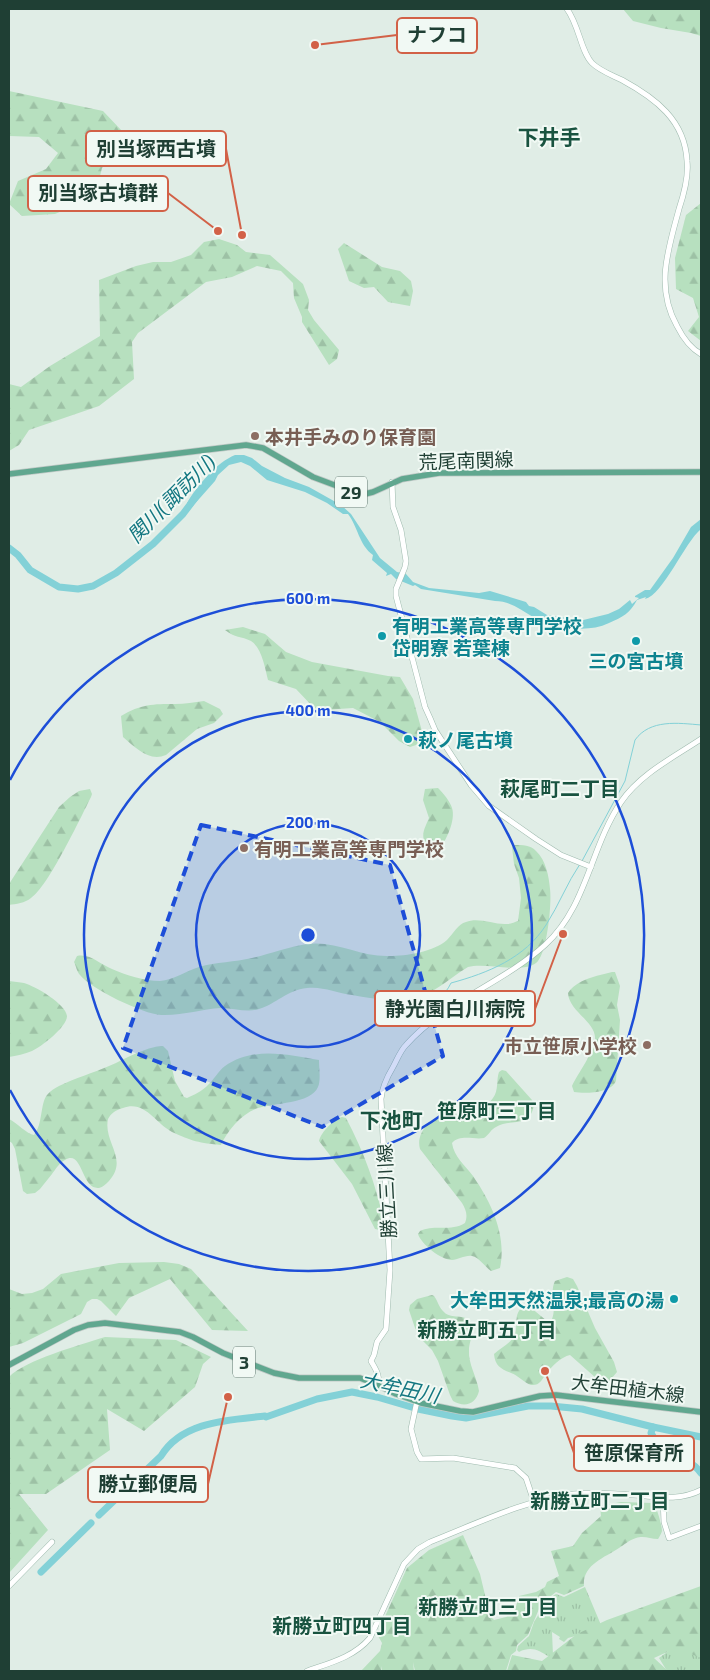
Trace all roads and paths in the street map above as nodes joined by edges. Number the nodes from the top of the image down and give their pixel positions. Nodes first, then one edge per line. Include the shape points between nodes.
1 (567, 9) edge
2 (701, 354) edge
3 (701, 472) edge
4 (9, 474) edge
5 (392, 482) junction
6 (701, 739) edge
7 (591, 867) junction
8 (9, 1365) edge
9 (378, 1385) junction
10 (417, 1406) junction
11 (701, 1412) edge
12 (701, 1490) edge
13 (663, 1498) junction
14 (534, 1502) junction
15 (701, 1526) edge
16 (52, 1542) dead end
17 (9, 1586) edge
18 (307, 1671) edge

1 - 2 street via 576,22 592,63 647,94 670,115 682,133 687,154 687,179 664,270 664,286 669,311 676,325 693,350
3 - 5 main road, 荒尾南関線 / 29 via 439,473
4 - 5 main road, 荒尾南関線 / 29 via 246,445 263,448 313,476 361,495
5 - 7 street via 393,508 401,530 406,561 396,596 425,707 435,730 471,785 489,806 561,854
6 - 7 street, 勝立三川線 via 633,788 613,814
7 - 9 street, 勝立三川線 via 574,908 557,934 509,972 422,1029 405,1046 383,1088 390,1270 386,1329 377,1342 371,1361 378,1374
8 - 9 main road, 大牟田植木線 / 3 via 74,1330 105,1324 180,1332 274,1373 300,1378 360,1378
9 - 10 main road, 大牟田植木線 / 3
10 - 11 main road, 大牟田植木線 / 3 via 473,1412 556,1395
10 - 14 street via 411,1429 421,1459 453,1458 516,1468 526,1478
12 - 13 street via 682,1497
13 - 14 street via 587,1493
13 - 15 street via 664,1522 669,1538
14 - 18 street via 423,1545 404,1564 366,1643 345,1657
16 - 17 street

